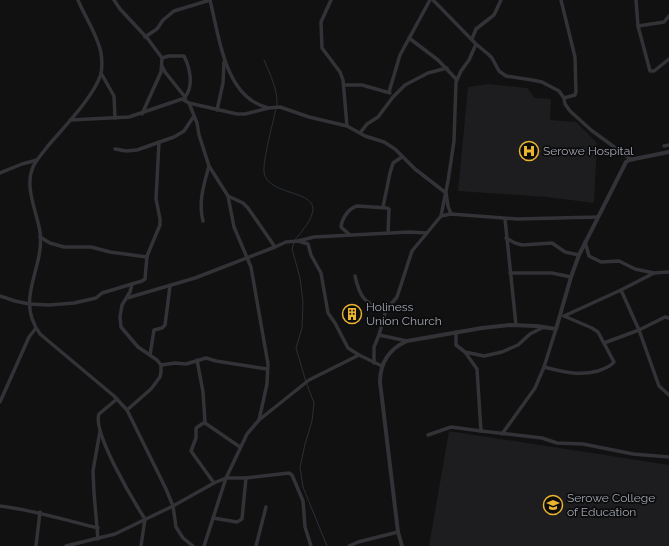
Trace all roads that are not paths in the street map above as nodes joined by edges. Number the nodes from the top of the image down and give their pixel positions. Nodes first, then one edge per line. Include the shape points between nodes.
1 (78, 0) edge
2 (114, 0) edge
3 (210, 0) edge
4 (331, 0) edge
5 (430, 0) edge
6 (433, 0) edge
7 (501, 0) edge
8 (561, 0) edge
9 (636, 0) edge
10 (669, 16) edge
11 (638, 26) junction
12 (145, 37) junction
13 (409, 38) junction
14 (472, 39) junction
15 (476, 44) junction
16 (162, 58) junction
17 (669, 59) edge
18 (224, 62) junction
19 (162, 65) junction
20 (447, 68) junction
21 (101, 73) junction
22 (456, 79) junction
23 (345, 85) junction
24 (389, 92) junction
25 (394, 95) junction
26 (564, 98) junction
27 (187, 100) junction
28 (269, 108) junction
29 (217, 110) junction
30 (142, 114) junction
31 (194, 116) junction
32 (115, 118) junction
33 (70, 120) junction
34 (347, 126) junction
35 (360, 133) junction
36 (159, 142) junction
37 (669, 145) edge
38 (664, 146) dead end
39 (114, 149) dead end
40 (669, 152) edge
41 (402, 157) junction
42 (37, 160) junction
43 (632, 160) junction
44 (209, 166) junction
45 (0, 173) edge
46 (446, 193) junction
47 (228, 196) junction
48 (383, 207) junction
49 (451, 214) junction
50 (441, 216) junction
51 (598, 217) junction
52 (505, 219) junction
53 (203, 221) dead end
54 (427, 233) junction
55 (388, 234) junction
56 (350, 236) junction
57 (40, 237) junction
58 (506, 238) junction
59 (298, 241) junction
60 (585, 242) junction
61 (275, 248) junction
62 (579, 255) junction
63 (147, 257) junction
64 (248, 257) junction
65 (654, 272) junction
66 (669, 272) edge
67 (510, 273) junction
68 (355, 276) dead end
69 (571, 277) junction
70 (132, 284) junction
71 (170, 286) junction
72 (621, 290) junction
73 (0, 296) edge
74 (127, 298) junction
75 (29, 304) junction
76 (386, 310) junction
77 (562, 316) junction
78 (669, 318) edge
79 (516, 325) junction
80 (544, 327) junction
81 (36, 328) junction
82 (556, 329) junction
83 (639, 330) junction
84 (456, 332) junction
85 (379, 335) junction
86 (407, 341) junction
87 (604, 342) junction
88 (465, 352) junction
89 (150, 355) junction
90 (359, 355) junction
91 (197, 360) junction
92 (374, 363) junction
93 (161, 366) junction
94 (382, 366) junction
95 (544, 367) junction
96 (267, 368) junction
97 (668, 394) edge
98 (117, 398) junction
99 (0, 402) edge
100 (126, 410) junction
101 (259, 420) junction
102 (205, 423) junction
103 (100, 430) junction
104 (481, 431) junction
105 (502, 434) junction
106 (428, 435) dead end
107 (240, 448) junction
108 (669, 457) edge
109 (226, 478) junction
110 (246, 478) junction
111 (214, 482) junction
112 (0, 506) edge
113 (172, 506) junction
114 (266, 507) dead end
115 (40, 512) junction
116 (213, 518) junction
117 (145, 519) junction
118 (98, 528) junction
119 (398, 532) junction
120 (98, 538) junction
121 (75, 545) edge
122 (36, 546) edge
123 (66, 546) edge
124 (141, 546) edge
125 (193, 546) edge
126 (204, 546) edge
127 (256, 546) edge
128 (311, 546) edge
129 (349, 546) edge
130 (402, 546) edge

1 - 21 street via 100,47
2 - 12 street
3 - 12 street via 174,11 163,20 158,29
3 - 18 street
4 - 23 street via 321,22 322,48 340,72
5 - 13 street
6 - 14 street
7 - 14 street via 492,17 476,29
8 - 26 street via 575,57 576,92 575,95
9 - 11 street
10 - 11 street via 664,22
11 - 17 street via 650,70 654,71
12 - 16 street
13 - 20 street
13 - 24 street via 400,55
14 - 15 street
15 - 22 street
15 - 26 street via 492,58 499,71 506,76 542,82 558,91
16 - 19 street
16 - 27 street via 183,55 185,57 190,81
18 - 28 street via 241,91 250,100
18 - 29 street via 223,83
19 - 27 street
19 - 30 street
20 - 22 street
20 - 25 street via 428,73 405,85
21 - 32 street via 114,96
21 - 33 street via 94,88
22 - 46 street via 454,141
23 - 24 street via 362,85
23 - 34 street
24 - 25 street
25 - 35 street via 378,117 367,124
26 - 43 street via 566,106 591,130
27 - 29 street
27 - 30 street via 177,100
27 - 31 street
28 - 29 street via 245,114
28 - 34 street via 280,107
30 - 32 street
31 - 36 street via 184,131
31 - 44 street
32 - 33 street
33 - 42 street
34 - 35 street
35 - 41 street via 384,142
36 - 39 street via 132,151
36 - 63 street via 156,199 160,225
37 - 38 street
40 - 43 street
41 - 46 street
41 - 48 street via 393,163 391,168
42 - 45 street
42 - 57 street via 30,174 30,181
43 - 51 street via 626,162
44 - 47 street
44 - 53 street via 202,196
46 - 49 street
46 - 50 street
47 - 61 street via 248,208
47 - 64 street via 234,227
48 - 55 street via 389,209
48 - 56 street via 354,207 341,224
49 - 50 street
49 - 52 street
50 - 54 street
51 - 52 street
51 - 60 street
52 - 58 street
54 - 55 street
54 - 76 street via 412,251 397,297
55 - 56 street
56 - 59 street via 314,237
57 - 63 street via 64,247 91,246 110,252
57 - 75 street via 40,250 31,283
58 - 62 street via 522,245 552,243 565,252
58 - 67 street
59 - 61 street via 286,242
59 - 90 street via 308,244 311,256 321,273 328,313 348,348
60 - 62 street
60 - 65 street via 589,256 598,261 619,261 635,269
61 - 64 street
62 - 69 street
63 - 70 street via 145,279
64 - 71 street
64 - 96 street via 258,303
65 - 66 street
65 - 72 street
67 - 69 street via 552,273
67 - 79 street
68 - 76 street via 361,296 374,306
69 - 77 street
70 - 74 street
70 - 75 street via 85,301 49,305
71 - 74 street
71 - 89 street via 165,325 154,331
72 - 77 street
72 - 83 street
73 - 75 street
74 - 89 street via 121,307 121,327 138,347
75 - 81 street
76 - 85 street
77 - 82 street
77 - 87 street via 595,330
78 - 83 street via 665,317
79 - 80 street
79 - 84 street
80 - 82 street
80 - 88 street via 530,334 518,345 502,352 484,356
81 - 98 street via 45,339
81 - 99 street via 29,337
82 - 95 street
83 - 87 street
83 - 97 street via 659,386
84 - 86 street
84 - 88 street via 456,345
85 - 86 street
85 - 92 street via 374,347
86 - 94 street via 390,352
87 - 95 street via 614,361 614,364 606,369 584,374
88 - 104 street via 477,369
89 - 93 street
90 - 92 street
90 - 101 street via 309,380
91 - 93 street via 186,364
91 - 96 street via 206,358
91 - 102 street
92 - 94 street
93 - 100 street via 156,384
94 - 119 street via 380,387
95 - 105 street via 531,395
96 - 101 street via 267,384
98 - 100 street
98 - 103 street via 98,415
100 - 113 street
101 - 107 street via 247,434
102 - 107 street
102 - 111 street via 196,428 196,438 191,450
103 - 117 street via 127,489
103 - 118 street via 93,471
104 - 105 street
104 - 106 street via 451,427
105 - 108 street
107 - 109 street
109 - 110 street
109 - 111 street
109 - 116 street
110 - 116 street via 242,519 237,522
110 - 128 street via 289,473 292,475 303,501 305,527
111 - 113 street
112 - 115 street
113 - 117 street
113 - 125 street via 176,527 183,538
114 - 127 street
115 - 118 street
115 - 122 street
116 - 126 street
117 - 120 street via 115,534
117 - 124 street
118 - 120 street
119 - 129 street
119 - 130 street
120 - 121 street
121 - 123 street

